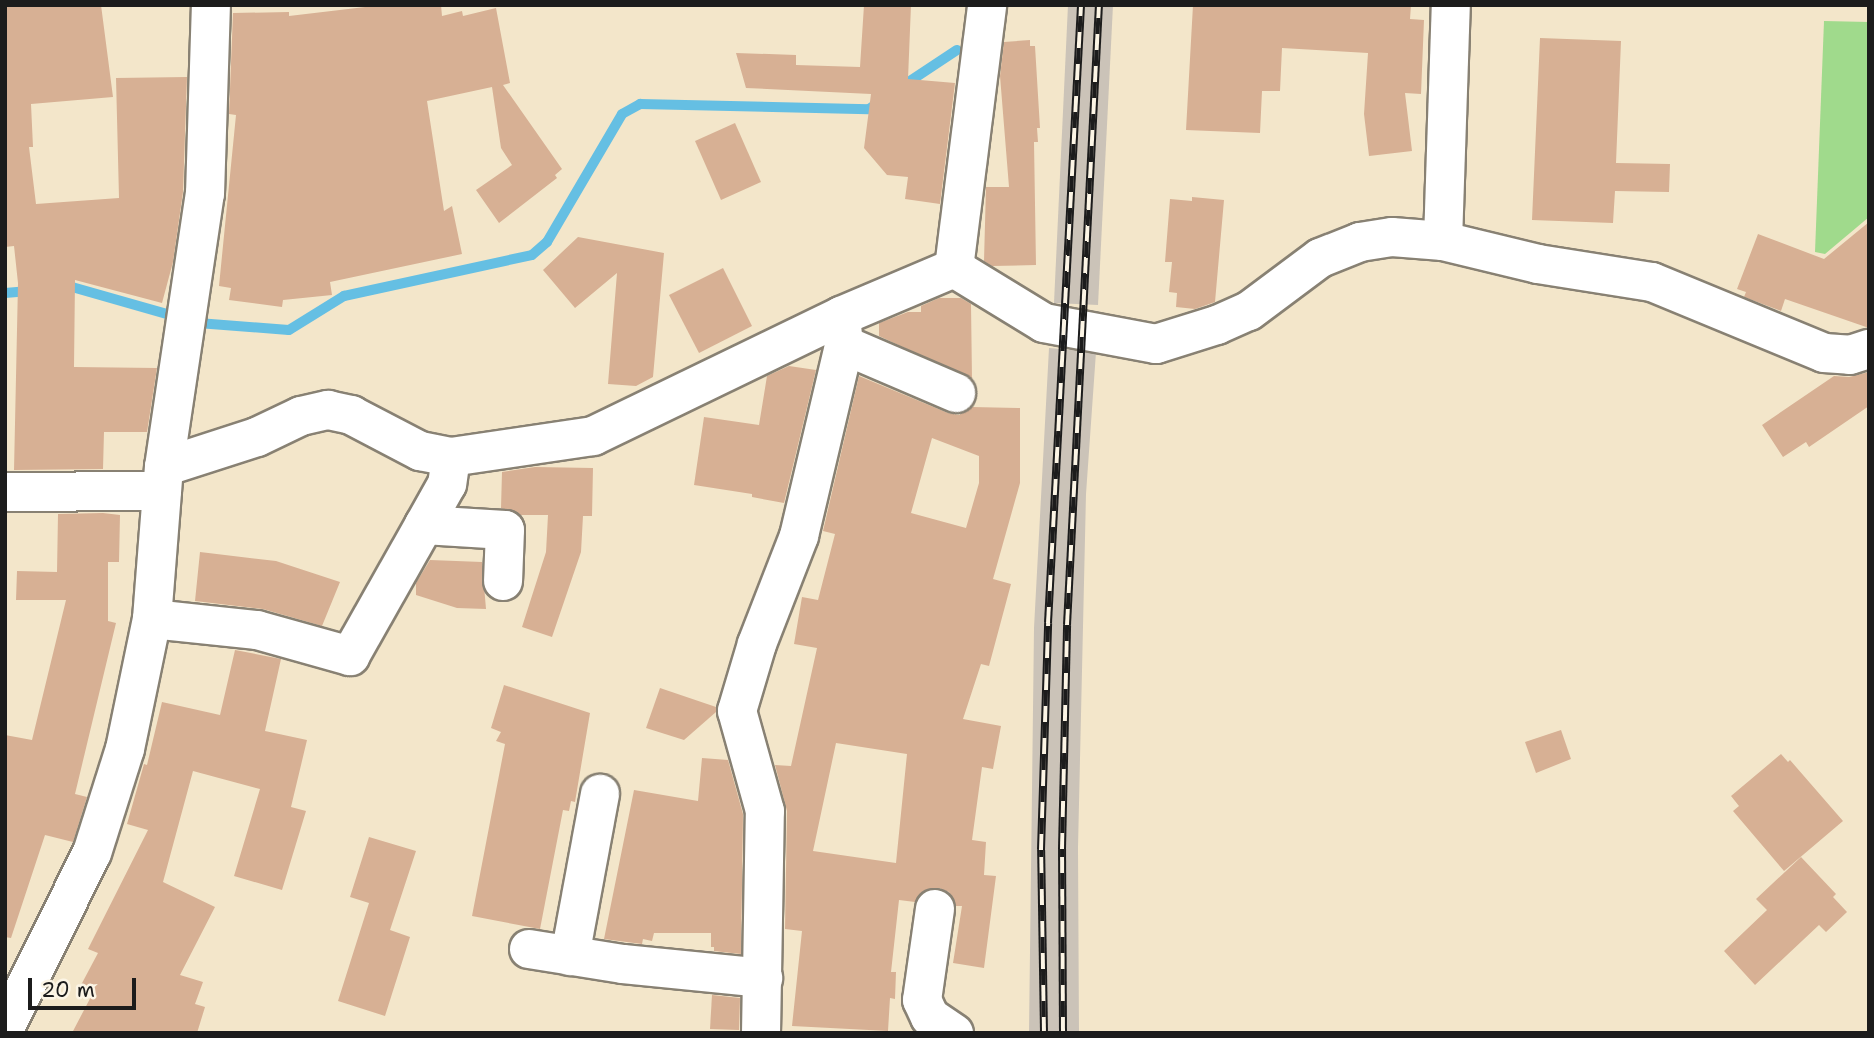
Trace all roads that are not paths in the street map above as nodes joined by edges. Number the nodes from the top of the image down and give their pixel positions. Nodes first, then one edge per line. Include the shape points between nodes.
1 (211, 5) edge
2 (987, 5) edge
3 (1451, 5) edge
4 (1443, 241) junction
5 (954, 268) junction
6 (842, 331) junction
7 (1869, 349) edge
8 (956, 393) dead end
9 (451, 457) junction
10 (163, 479) junction
11 (5, 492) edge
12 (424, 525) junction
13 (503, 582) dead end
14 (152, 620) junction
15 (600, 794) dead end
16 (934, 909) dead end
17 (530, 949) dead end
18 (570, 956) junction
19 (763, 978) junction
20 (8, 1012) edge
21 (761, 1033) edge
22 (954, 1033) edge

1 - 10 street via 205,194
2 - 5 street
3 - 4 street
4 - 5 street via 1392,237 1360,242 1320,258 1249,311 1156,344 1044,323
4 - 7 street via 1538,264 1652,282 1824,353 1850,355
5 - 6 street
6 - 8 street
6 - 9 street via 593,436
6 - 19 street via 799,536 757,644 737,711 765,811
9 - 10 street via 421,451 351,415 327,410 301,416
9 - 12 street via 447,484
10 - 11 street
10 - 14 street
12 - 13 street via 505,530
12 - 14 street via 349,656 257,630
14 - 20 street via 125,748 92,853
15 - 18 street
16 - 22 street via 922,1000 930,1017
17 - 18 street
18 - 19 street
19 - 21 street

